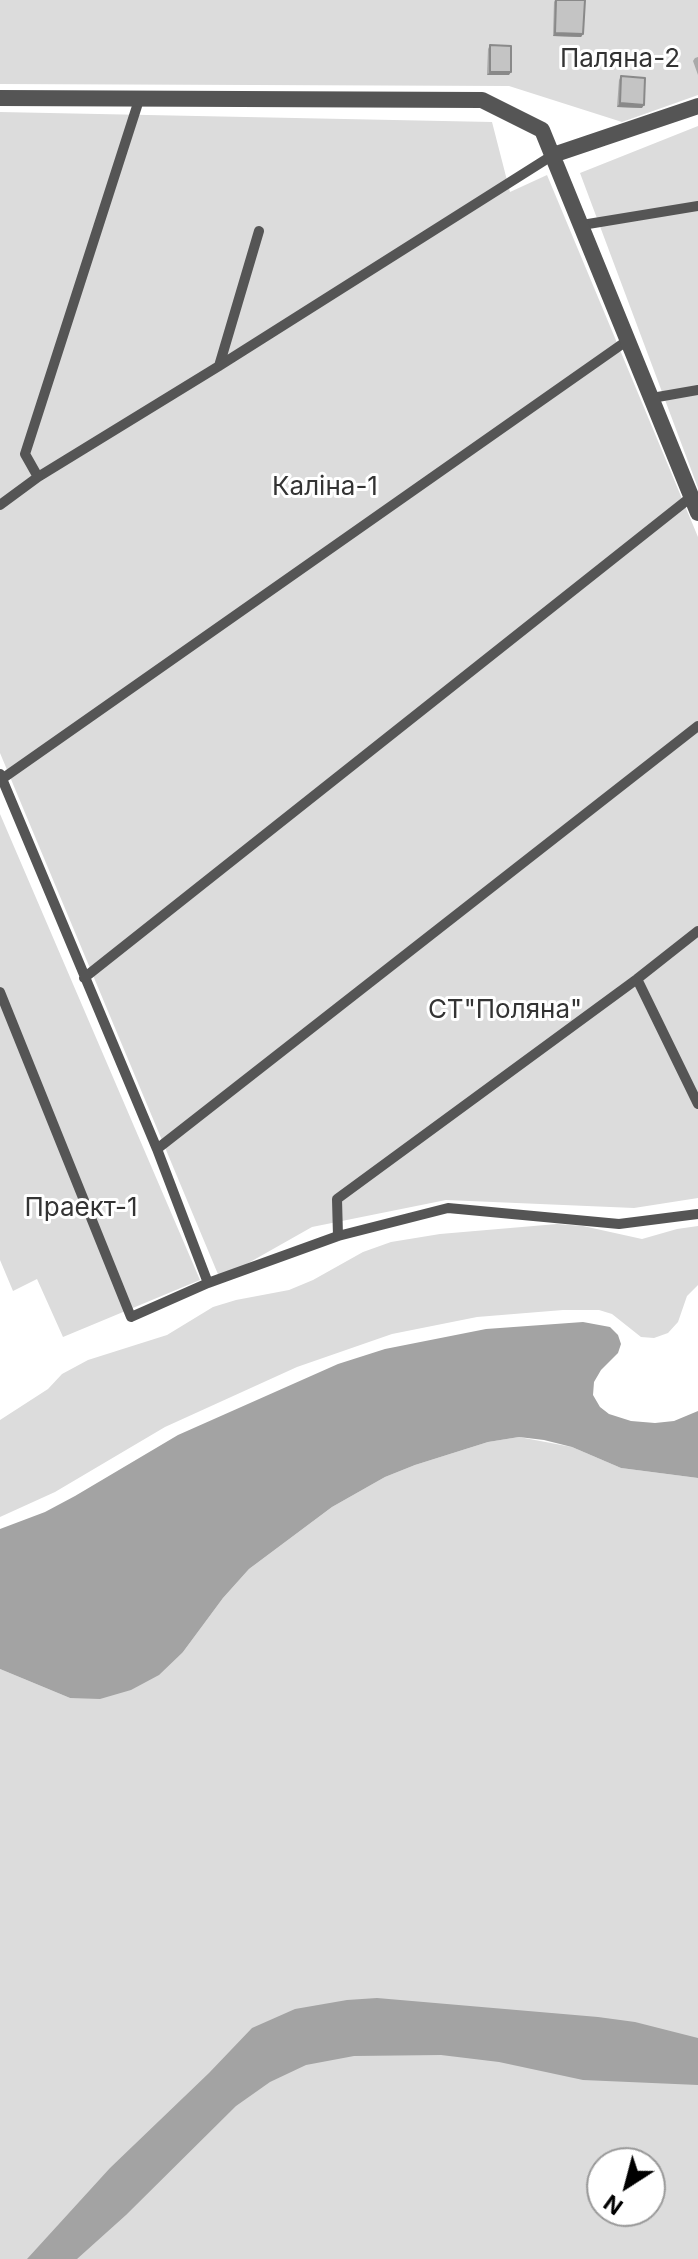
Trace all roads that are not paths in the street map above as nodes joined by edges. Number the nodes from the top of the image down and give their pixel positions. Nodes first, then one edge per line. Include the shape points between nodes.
1 (0, 98) edge
2 (139, 100) junction
3 (698, 106) edge
4 (553, 155) junction
5 (698, 206) edge
6 (582, 225) junction
7 (259, 231) dead end
8 (628, 340) junction
9 (219, 366) junction
10 (698, 390) edge
11 (652, 398) junction
12 (38, 477) junction
13 (0, 505) edge
14 (695, 505) edge
15 (698, 726) edge
16 (1, 776) edge
17 (698, 931) edge
18 (84, 978) junction
19 (637, 979) junction
20 (0, 992) edge
21 (698, 1104) edge
22 (157, 1149) junction
23 (698, 1214) edge
24 (338, 1236) junction
25 (208, 1283) junction

1 - 2 street
2 - 4 street via 482,100 542,130
2 - 12 lane via 25,454
3 - 4 street
4 - 6 street
4 - 9 lane
5 - 6 lane
6 - 8 street
7 - 9 lane
8 - 11 street
8 - 16 lane
9 - 12 lane
10 - 11 lane
11 - 14 street
12 - 13 lane
14 - 18 lane
15 - 22 lane
16 - 18 lane
17 - 19 lane
18 - 22 lane
19 - 21 lane
19 - 24 lane via 337,1199
20 - 25 lane via 131,1317
22 - 25 lane
23 - 24 lane via 619,1224 448,1208
24 - 25 lane

